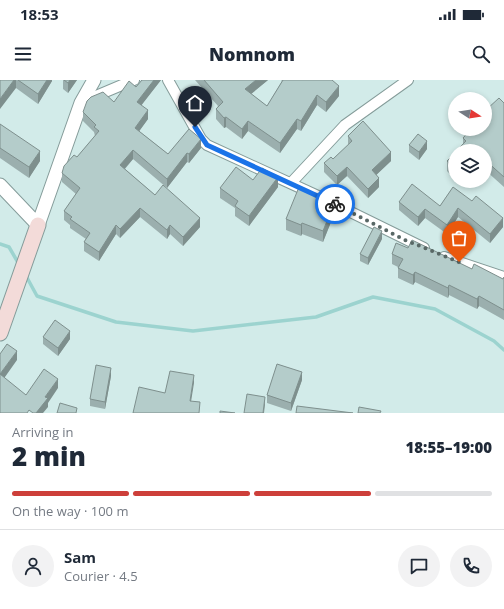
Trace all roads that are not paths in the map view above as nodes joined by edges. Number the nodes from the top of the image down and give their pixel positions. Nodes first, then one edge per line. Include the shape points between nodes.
1 (94, 80) edge
2 (134, 80) edge
3 (168, 80) edge
4 (408, 80) edge
5 (81, 103) junction
6 (291, 183) junction
7 (0, 185) edge
8 (38, 225) junction
9 (503, 274) edge
10 (0, 333) edge

1 - 5 street
2 - 5 street
3 - 6 street via 207,145
4 - 6 street via 345,125
5 - 8 street
6 - 9 street via 446,258
7 - 8 street
8 - 10 main road

